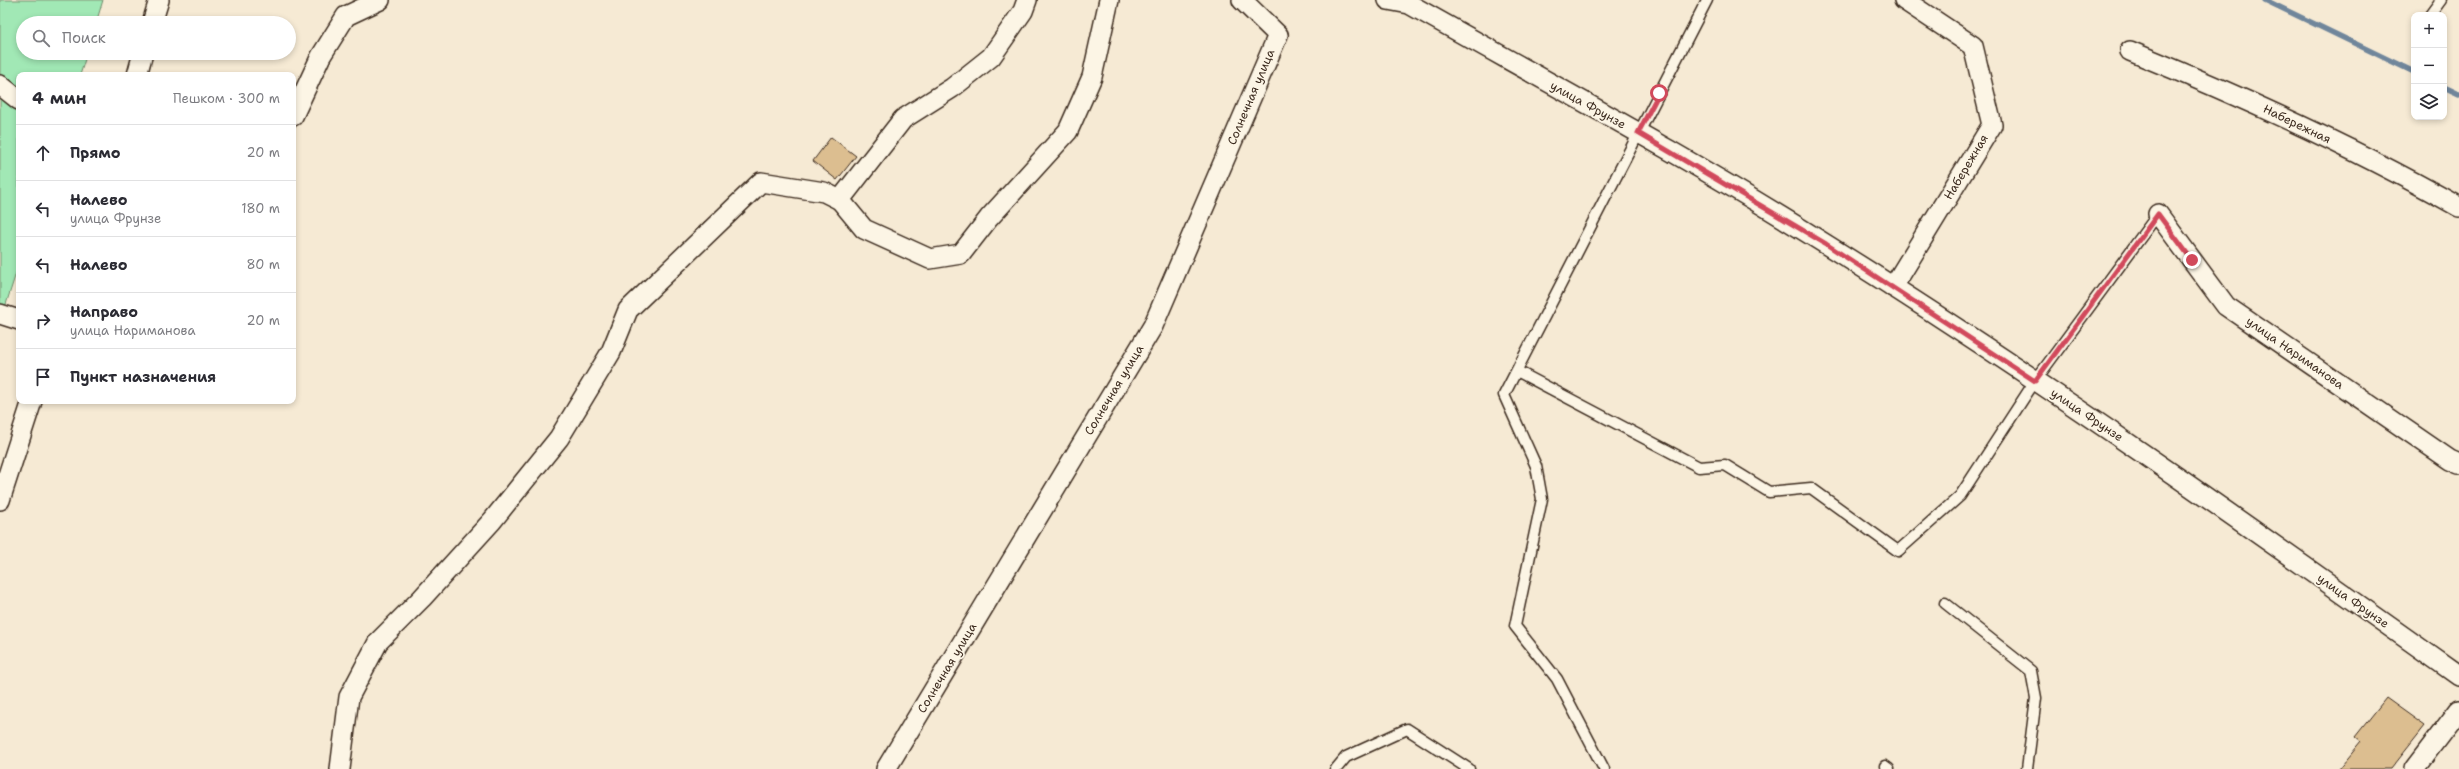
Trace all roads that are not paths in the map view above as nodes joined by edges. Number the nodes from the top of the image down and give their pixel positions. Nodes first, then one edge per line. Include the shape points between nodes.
1 (159, 0) edge
2 (380, 0) edge
3 (1026, 0) edge
4 (1109, 0) edge
5 (1242, 0) edge
6 (1388, 0) edge
7 (1707, 0) edge
8 (1904, 0) edge
9 (2441, 0) edge
10 (2432, 12) edge
11 (154, 16) edge
12 (2130, 51) dead end
13 (141, 60) edge
14 (138, 72) edge
15 (0, 85) edge
16 (16, 98) edge
17 (296, 110) edge
18 (1638, 133) junction
19 (840, 200) junction
20 (2459, 207) edge
21 (2158, 214) joint
22 (1893, 287) junction
23 (1517, 371) junction
24 (2035, 381) junction
25 (31, 404) edge
26 (2459, 464) edge
27 (0, 500) edge
28 (1945, 602) dead end
29 (2459, 676) edge
30 (2459, 710) edge
31 (340, 769) edge
32 (886, 769) edge
33 (1336, 769) edge
34 (1469, 769) edge
35 (1604, 769) edge
36 (2027, 769) edge
37 (2414, 769) edge

1 - 11 street
2 - 17 street via 346,16 321,56
3 - 19 street via 1023,11 991,57 952,88 903,118
4 - 19 street via 1092,77 1068,131 989,218 961,254 930,259 864,229
5 - 32 street, Солнечная улица via 1278,34 1153,326
6 - 18 street, улица Фрунзе via 1408,4
7 - 18 lane
8 - 22 street, Набережная via 1973,46 1992,126
9 - 10 lane
12 - 20 street, Набережная via 2236,94 2405,176
13 - 14 street
15 - 16 street
18 - 22 street, улица Фрунзе via 1826,244
18 - 23 lane
19 - 31 street via 824,192 761,182 628,310 611,352 559,438 492,521 378,642 349,697
21 - 24 lane
21 - 26 street, улица Нариманова via 2226,306
22 - 24 street, улица Фрунзе
23 - 24 lane via 1699,467 1725,465 1769,492 1811,488 1898,551 1960,496
23 - 35 lane via 1504,395 1536,466 1542,499 1515,626 1557,679
24 - 29 street, улица Фрунзе via 2184,481
25 - 27 street
28 - 36 lane via 2031,671 2036,698
30 - 37 street
33 - 34 lane via 1346,757 1407,729

